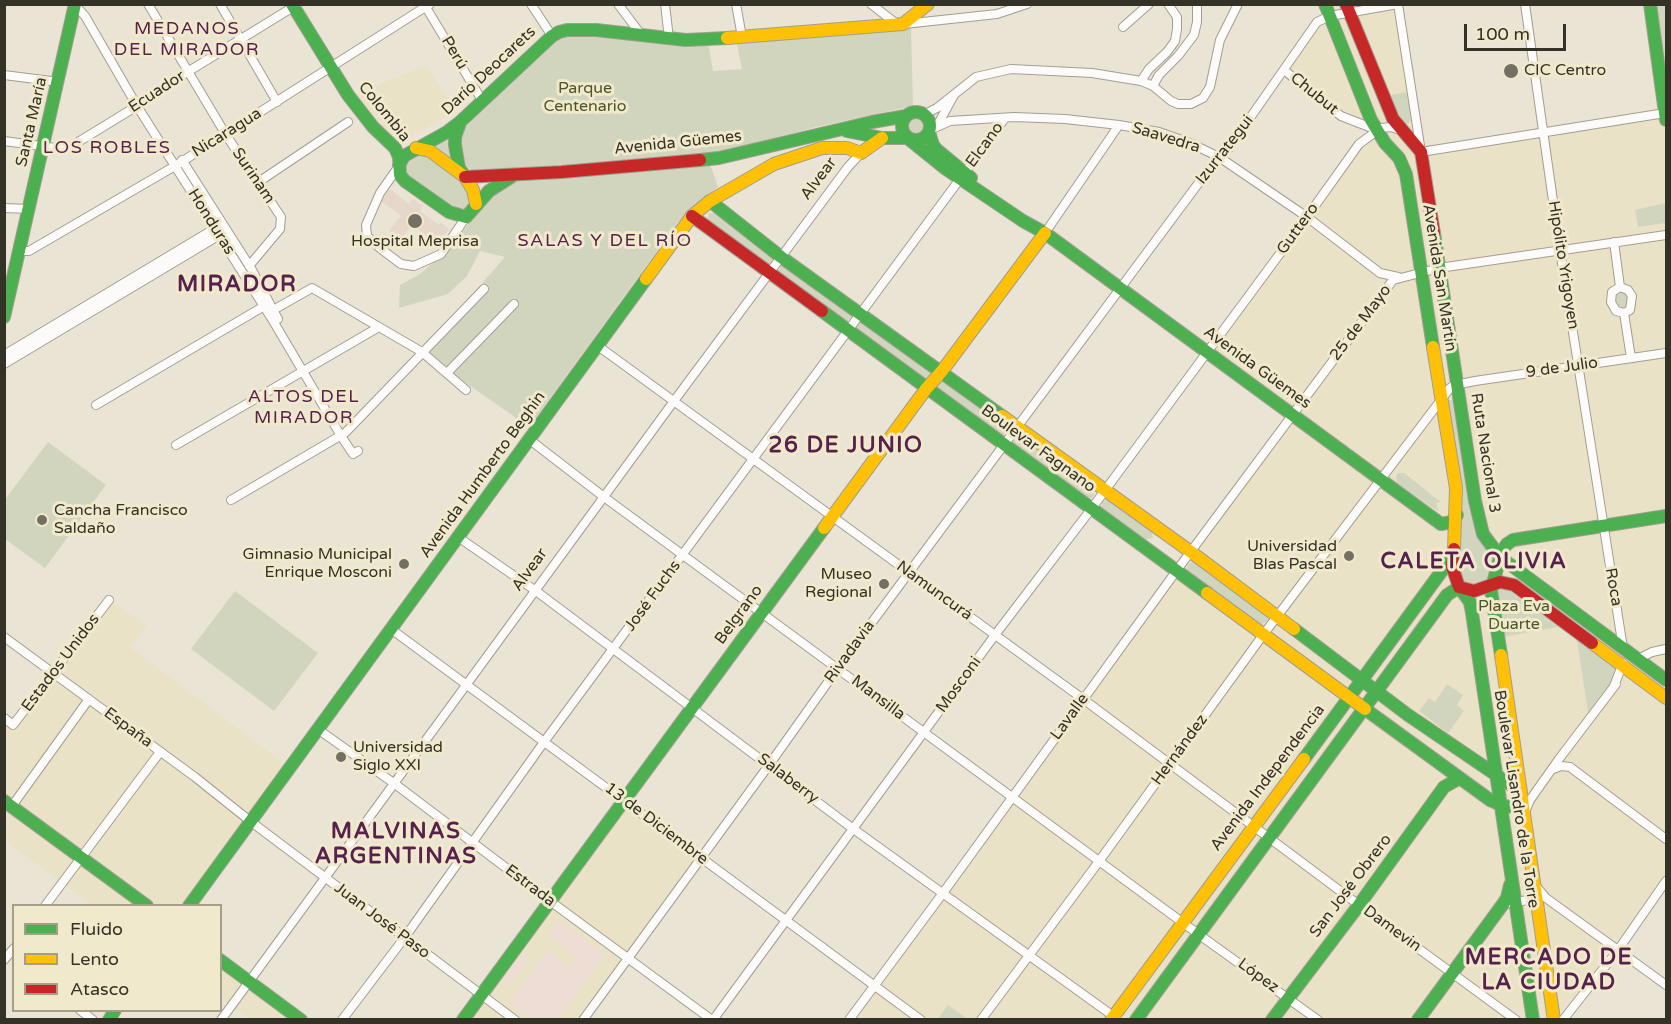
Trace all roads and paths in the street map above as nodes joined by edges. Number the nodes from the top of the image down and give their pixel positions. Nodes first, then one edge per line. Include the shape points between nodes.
1 (148, 4) edge
2 (220, 4) edge
3 (531, 4) edge
4 (618, 4) edge
5 (665, 4) edge
6 (736, 4) edge
7 (871, 4) edge
8 (928, 4) edge
9 (1149, 4) edge
10 (1168, 4) edge
11 (1197, 4) edge
12 (1238, 4) edge
13 (1398, 4) edge
14 (1525, 4) edge
15 (1650, 4) edge
16 (73, 5) edge
17 (294, 5) edge
18 (427, 5) edge
19 (1022, 6) edge
20 (1344, 7) edge
21 (1327, 10) edge
22 (901, 24) junction
23 (1123, 27) dead end
24 (552, 36) junction
25 (642, 36) junction
26 (742, 38) junction
27 (669, 39) junction
28 (241, 40) junction
29 (330, 67) junction
30 (1284, 70) junction
31 (189, 71) junction
32 (4, 75) edge
33 (55, 81) junction
34 (1141, 81) junction
35 (1153, 86) junction
36 (1379, 88) junction
37 (955, 93) junction
38 (1362, 98) junction
39 (277, 102) junction
40 (483, 102) junction
41 (137, 106) junction
42 (925, 114) junction
43 (906, 116) junction
44 (1005, 118) junction
45 (1666, 118) edge
46 (886, 120) junction
47 (348, 122) dead end
48 (460, 122) junction
49 (1119, 125) junction
50 (843, 130) junction
51 (932, 130) junction
52 (1377, 130) junction
53 (1401, 130) junction
54 (1543, 132) junction
55 (226, 135) junction
56 (908, 139) junction
57 (875, 140) junction
58 (4, 141) edge
59 (40, 145) junction
60 (416, 148) junction
61 (1420, 152) junction
62 (861, 153) junction
63 (1220, 157) junction
64 (179, 163) junction
65 (399, 165) junction
66 (515, 175) junction
67 (963, 176) junction
68 (465, 177) junction
69 (257, 183) junction
70 (710, 201) junction
71 (476, 204) junction
72 (4, 208) edge
73 (26, 209) junction
74 (692, 216) junction
75 (466, 217) junction
76 (1307, 217) junction
77 (220, 230) junction
78 (1040, 230) junction
79 (1666, 235) edge
80 (1614, 242) junction
81 (1560, 250) junction
82 (20, 251) junction
83 (781, 258) junction
84 (249, 266) junction
85 (1439, 268) junction
86 (1421, 272) junction
87 (769, 274) junction
88 (8, 276) edge
89 (1400, 278) junction
90 (1620, 287) junction
91 (484, 289) dead end
92 (1121, 289) junction
93 (514, 304) dead end
94 (268, 309) junction
95 (860, 313) junction
96 (1624, 313) junction
97 (4, 317) edge
98 (379, 327) junction
99 (849, 330) junction
100 (598, 346) junction
101 (422, 352) junction
102 (1207, 352) junction
103 (1666, 352) edge
104 (4, 355) edge
105 (1631, 358) junction
106 (4, 364) edge
107 (1578, 365) junction
108 (304, 371) junction
109 (942, 371) junction
110 (447, 374) junction
111 (1457, 385) junction
112 (926, 389) junction
113 (466, 390) dead end
114 (1441, 398) junction
115 (674, 401) junction
116 (96, 405) dead end
117 (1293, 415) junction
118 (1017, 428) junction
119 (343, 434) junction
120 (530, 440) junction
121 (176, 445) dead end
122 (1004, 446) junction
123 (755, 458) junction
124 (1379, 480) junction
125 (1106, 490) junction
126 (604, 497) junction
127 (231, 500) dead end
128 (1092, 508) junction
129 (1457, 515) junction
130 (832, 516) junction
131 (1666, 516) edge
132 (1603, 526) junction
133 (458, 537) junction
134 (1191, 552) junction
135 (683, 555) junction
136 (1452, 557) junction
137 (1500, 557) junction
138 (1177, 570) junction
139 (909, 572) junction
140 (1493, 584) junction
141 (1460, 587) junction
142 (536, 591) junction
143 (109, 600) dead end
144 (762, 612) junction
145 (1276, 618) junction
146 (391, 629) junction
147 (995, 635) junction
148 (1263, 635) junction
149 (4, 637) edge
150 (1623, 648) junction
151 (614, 649) junction
152 (1666, 650) edge
153 (1638, 659) junction
154 (1625, 667) junction
155 (838, 668) junction
156 (53, 672) junction
157 (1362, 680) junction
158 (1666, 680) edge
159 (467, 684) junction
160 (1377, 691) junction
161 (1349, 697) junction
162 (1666, 698) edge
163 (89, 699) junction
164 (1083, 699) junction
165 (693, 707) junction
166 (1364, 709) junction
167 (4, 718) edge
168 (319, 730) junction
169 (924, 732) junction
170 (544, 742) junction
171 (160, 752) junction
172 (1170, 763) junction
173 (770, 765) junction
174 (1552, 769) junction
175 (1496, 776) junction
176 (1460, 778) junction
177 (395, 784) junction
178 (1012, 797) junction
179 (1525, 799) junction
180 (624, 801) junction
181 (8, 803) edge
182 (1495, 803) junction
183 (250, 821) junction
184 (1253, 825) junction
185 (852, 828) junction
186 (1270, 837) junction
187 (1666, 839) edge
188 (473, 842) junction
189 (81, 858) junction
190 (701, 858) junction
191 (1100, 860) junction
192 (1511, 877) junction
193 (325, 878) junction
194 (1666, 881) edge
195 (943, 893) junction
196 (1540, 898) junction
197 (550, 901) junction
198 (1515, 901) junction
199 (46, 904) edge
200 (144, 904) edge
201 (190, 904) edge
202 (1359, 905) junction
203 (1496, 913) junction
204 (784, 920) junction
205 (1183, 922) junction
206 (1198, 933) junction
207 (405, 937) junction
208 (1618, 950) junction
209 (1030, 954) junction
210 (628, 957) junction
211 (222, 962) edge
212 (1453, 973) junction
213 (248, 981) junction
214 (1666, 985) edge
215 (874, 986) junction
216 (481, 995) junction
217 (1288, 998) junction
218 (1551, 1017) edge
219 (1114, 1018) edge
220 (221, 1020) edge
221 (301, 1020) edge
222 (342, 1020) edge
223 (463, 1020) edge
224 (515, 1020) edge
225 (583, 1020) edge
226 (713, 1020) edge
227 (849, 1020) edge
228 (921, 1020) edge
229 (981, 1020) edge
230 (1136, 1020) edge
231 (1272, 1020) edge
232 (1318, 1020) edge
233 (1418, 1020) edge
234 (1516, 1020) edge
235 (1533, 1020) edge
236 (1563, 1020) edge

1 - 31 street, Surinam
2 - 28 street
3 - 24 street
4 - 25 street
5 - 27 street
6 - 26 street
7 - 22 street
8 - 22 main road
9 - 23 street
10 - 34 street via 1177,17 1174,41
11 - 35 street via 1194,35
12 - 35 street via 1220,40 1210,87 1203,98 1191,104 1178,104
13 - 20 street, Izurrategui
13 - 61 street
14 - 54 street, Hipólito Yrigoyen
15 - 45 main road
16 - 33 main road, Santa María
16 - 41 street, Honduras via 85,16
17 - 28 street, Ecuador
17 - 29 main road, Colombia
18 - 29 street, Nicaragua
18 - 40 street, Perú
19 - 22 street via 998,14
20 - 21 street, Izurrategui
20 - 36 main road
21 - 30 street, Izurrategui
21 - 38 main road
22 - 26 main road, Darío Deocarets
24 - 25 main road, Darío Deocarets via 567,30
24 - 40 main road, Darío Deocarets
25 - 27 main road, Darío Deocarets
26 - 27 main road, Darío Deocarets
28 - 31 street, Ecuador
28 - 39 street
29 - 39 street, Nicaragua
29 - 65 main road, Colombia via 373,127 395,148
30 - 52 street, Chubut via 1341,116
30 - 63 street, Izurrategui
31 - 41 street, Ecuador
31 - 55 street, Surinam
32 - 33 street
33 - 59 main road, Santa María
34 - 35 street
34 - 37 street via 1092,73 1011,69 976,77
36 - 38 main road via 1375,97
36 - 53 main road
37 - 42 street
37 - 51 street
38 - 52 main road
39 - 55 street, Nicaragua
40 - 48 main road, Darío Deocarets
41 - 59 street, Ecuador via 70,147
41 - 64 street, Honduras
42 - 43 main road
42 - 51 main road
43 - 46 main road, Avenida Güemes
43 - 56 main road via 901,128
44 - 49 street, Saavedra
44 - 51 street, Saavedra via 950,121
44 - 67 street, Elcano
45 - 54 street
46 - 50 main road, Avenida Güemes
46 - 57 main road, Alvear
47 - 69 street
48 - 60 main road, Darío Deocarets
48 - 68 main road via 455,145 459,168
49 - 63 street, Saavedra via 1159,132
49 - 78 street
50 - 57 main road, Avenida Güemes
50 - 66 main road, Avenida Güemes via 719,158
51 - 56 main road via 917,140
51 - 67 main road, Avenida Güemes via 933,145
52 - 53 street
52 - 76 street, Guttero via 1359,144
52 - 86 main road, Avenida San Martín via 1406,174
53 - 61 main road
54 - 61 street
54 - 81 street, Hipólito Yrigoyen
55 - 64 street, Nicaragua
55 - 69 street, Surinam
56 - 57 main road, Avenida Güemes
56 - 67 main road, Avenida Güemes
57 - 62 main road, Alvear
58 - 59 street, Ecuador
59 - 73 main road, Santa María
60 - 65 main road, Darío Deocarets
60 - 68 main road, Colombia via 430,151
61 - 85 main road, Avenida San Martín
62 - 70 main road, Avenida Humberto Beghin via 838,147 807,152 759,171
62 - 83 street, Alvear
63 - 76 street, Saavedra
63 - 92 street, Izurrategui
64 - 77 street, Honduras
64 - 82 street, Nicaragua via 29,251
65 - 75 main road, Colombia via 405,181 453,214
65 - 75 street via 380,193 366,225 367,236 381,249 401,264 414,266 441,254
66 - 68 main road, Avenida Güemes
66 - 71 main road via 495,185
67 - 78 main road, Avenida Güemes
67 - 95 street, José Fuchs
68 - 71 main road
69 - 84 street, Surinam via 282,224
70 - 74 main road, Avenida Humberto Beghin
70 - 83 main road, Boulevar Fagnano
71 - 75 main road
72 - 73 street
73 - 82 main road, Santa María
73 - 88 main road, Santa María
74 - 87 main road, Boulevar Fagnano
74 - 100 main road, Avenida Humberto Beghin
76 - 89 street, Saavedra via 1380,273
76 - 102 street, Guttero
77 - 84 street, Honduras
77 - 94 street, Honduras
77 - 104 street
77 - 106 street
78 - 92 main road, Avenida Güemes
78 - 109 main road, Belgrano
79 - 80 street, 25 de Mayo
80 - 81 street, 25 de Mayo
80 - 90 street
81 - 85 street, 25 de Mayo
81 - 107 street, Hipólito Yrigoyen
82 - 88 main road, Santa María
83 - 87 street, Alvear
83 - 95 main road, Boulevar Fagnano
84 - 94 street, Honduras
85 - 86 street, 25 de Mayo
85 - 111 main road, Avenida San Martín
86 - 89 street, 25 de Mayo
86 - 114 main road, Avenida San Martín
87 - 99 main road, Boulevar Fagnano
87 - 115 street, Alvear
88 - 97 main road, Santa María
89 - 117 street, 25 de Mayo via 1385,289
90 - 96 street via 1632,296 1630,310
90 - 96 street via 1612,292 1611,302 1616,311
91 - 101 street
92 - 102 main road, Avenida Güemes
92 - 118 street, Rivadavia
93 - 110 street
94 - 98 street via 312,288
94 - 108 street, Honduras
94 - 116 street
95 - 99 street, José Fuchs
95 - 109 main road, Boulevar Fagnano
96 - 105 street
98 - 101 street
98 - 108 street
99 - 112 main road, Boulevar Fagnano
99 - 123 street, José Fuchs
100 - 115 street, Namuncurá
100 - 120 main road, Avenida Humberto Beghin
101 - 110 street
101 - 119 street
102 - 117 main road, Avenida Güemes
102 - 125 street, Mosconi
103 - 105 street, 9 de Julio
105 - 107 street, 9 de Julio
107 - 111 street, 9 de Julio
107 - 132 street, Hipólito Yrigoyen
108 - 119 street, Honduras
108 - 121 street
109 - 112 main road, Belgrano
109 - 118 main road, Boulevar Fagnano
110 - 113 street
111 - 114 street
111 - 137 main road, Ruta Nacional 3 via 1478,519 1483,534
112 - 122 main road, Boulevar Fagnano
112 - 130 main road, Belgrano
114 - 124 street
114 - 129 main road, Ruta Nacional 3
115 - 123 street, Namuncurá
115 - 126 street, Alvear
117 - 124 main road, Avenida Güemes
117 - 134 street, Lavalle
118 - 122 street, Rivadavia
118 - 125 main road, Boulevar Fagnano
119 - 127 street
120 - 126 street, Mansilla
120 - 133 main road, Avenida Humberto Beghin
122 - 128 main road, Boulevar Fagnano
122 - 139 street, Rivadavia
123 - 130 street, Namuncurá
123 - 135 street, José Fuchs
124 - 129 main road, Avenida Güemes via 1441,524 1452,522
124 - 145 street, Hernández
125 - 128 street, Mosconi
125 - 134 main road, Boulevar Fagnano
126 - 135 street, Mansilla
126 - 142 street, Alvear
128 - 138 main road, Boulevar Fagnano
128 - 147 street, Mosconi
129 - 136 main road, Ruta Nacional 3
130 - 139 street, Namuncurá
130 - 144 main road, Belgrano
131 - 132 main road
132 - 137 main road via 1513,540 1503,548
132 - 150 street, Roca
133 - 142 street, Salaberry
133 - 146 main road, Avenida Humberto Beghin
134 - 138 street, Lavalle
134 - 145 main road, Boulevar Fagnano
135 - 144 street, Mansilla
135 - 151 street, José Fuchs
136 - 141 main road, Ruta Nacional 3 via 1453,573
136 - 157 main road, Avenida Independencia
137 - 140 main road, Boulevar Lisandro de la Torre
137 - 150 main road, Ruta Nacional 3
138 - 148 main road, Boulevar Fagnano
138 - 164 street, Lavalle
139 - 147 street, Namuncurá
139 - 155 street, Rivadavia
140 - 141 main road via 1474,591
140 - 154 main road via 1514,585
140 - 179 main road, Boulevar Lisandro de la Torre via 1491,596
141 - 160 main road via 1447,595
141 - 175 main road, Boulevar Lisandro de la Torre via 1471,605
142 - 151 street, Salaberry
142 - 159 street, Alvear
143 - 156 street, Estados Unidos
144 - 155 street, Mansilla
144 - 165 main road, Belgrano
145 - 148 street, Hernández
145 - 157 main road, Boulevar Fagnano
146 - 159 street, 13 de Diciembre
146 - 168 main road, Avenida Humberto Beghin
147 - 164 street, Namuncurá
147 - 169 street, Mosconi
148 - 161 main road, Boulevar Fagnano
148 - 172 street, Hernández
149 - 156 street, España
150 - 153 main road, Ruta Nacional 3
150 - 154 street
151 - 165 street, Salaberry
151 - 170 street, José Fuchs
152 - 153 street
153 - 154 street
153 - 158 main road, Ruta Nacional 3
154 - 162 main road
154 - 174 street
155 - 169 street, Mansilla
155 - 173 street, Rivadavia
156 - 163 street, España
156 - 167 street, Estados Unidos via 14,725
157 - 160 main road, Boulevar Fagnano
157 - 161 main road, Avenida Independencia
159 - 170 street, 13 de Diciembre
159 - 177 street, Alvear
160 - 166 main road
160 - 175 main road, Boulevar Fagnano
161 - 166 main road, Boulevar Fagnano
161 - 184 main road, Avenida Independencia
163 - 171 street, España
163 - 181 street
164 - 172 street, Namuncurá
164 - 178 street, Lavalle
165 - 173 street, Salaberry
165 - 180 main road, Belgrano
166 - 176 main road, Boulevar Fagnano
166 - 186 main road
168 - 177 street, Estrada
168 - 183 main road, Avenida Humberto Beghin
169 - 178 street, Mansilla
169 - 185 street, Mosconi
170 - 180 street, 13 de Diciembre
170 - 188 street, José Fuchs
171 - 183 street, España
171 - 189 street
172 - 184 street, Namuncurá
172 - 191 street, Hernández
173 - 185 street, Salaberry
173 - 190 street, Rivadavia
174 - 179 street
174 - 187 street via 1570,767
175 - 179 main road, Boulevar Fagnano
175 - 182 main road, Boulevar Lisandro de la Torre
176 - 182 main road, Boulevar Fagnano
176 - 202 main road, San José Obrero via 1444,787
177 - 188 street, Estrada
177 - 193 street, Alvear
178 - 191 street, Mansilla
178 - 195 street, Lavalle
179 - 182 main road via 1511,807
179 - 196 main road, Boulevar Lisandro de la Torre via 1532,875
180 - 190 street, 13 de Diciembre
180 - 197 main road, Belgrano
181 - 189 main road
182 - 192 main road, Boulevar Lisandro de la Torre via 1503,823
183 - 193 street, Juan José Paso
183 - 201 main road, Avenida Humberto Beghin
184 - 186 street, Namuncurá
184 - 205 main road, Avenida Independencia
185 - 195 street, Salaberry
185 - 204 street, Mosconi
186 - 202 street, Damevin
186 - 206 main road
188 - 197 street, Estrada
188 - 207 street, José Fuchs
189 - 199 street
189 - 200 main road
190 - 204 street, 13 de Diciembre
190 - 210 street, Rivadavia
191 - 205 street, Mansilla
191 - 209 street, Hernández
192 - 198 main road, Boulevar Lisandro de la Torre
192 - 203 main road via 1507,898
193 - 207 street, Juan José Paso
193 - 213 street, Alvear
194 - 208 street
195 - 209 street, Salaberry
195 - 215 street, Lavalle
196 - 198 street
196 - 208 street
196 - 218 main road, Boulevar Lisandro de la Torre
197 - 210 street, Estrada
197 - 216 main road, Belgrano
198 - 203 street
198 - 235 main road, Boulevar Lisandro de la Torre
202 - 212 street, Damevin
202 - 217 main road, San José Obrero
203 - 212 main road
204 - 215 street, 13 de Diciembre
204 - 226 street, Mosconi
205 - 206 street, Mansilla
205 - 219 main road, Avenida Independencia
206 - 217 street, López
206 - 230 main road
207 - 216 street, Juan José Paso
207 - 222 street, José Fuchs
208 - 214 street
208 - 236 street
209 - 219 street, Salaberry
209 - 229 street, Hernández
210 - 225 street, Rivadavia
210 - 226 street, Estrada
211 - 213 main road
212 - 233 main road
212 - 234 street, Damevin
213 - 220 street, Alvear
213 - 221 main road
215 - 227 street, Lavalle
215 - 228 street, 13 de Diciembre
216 - 223 main road, Belgrano
216 - 224 street, Juan José Paso
217 - 231 main road, San José Obrero
217 - 232 street, López

